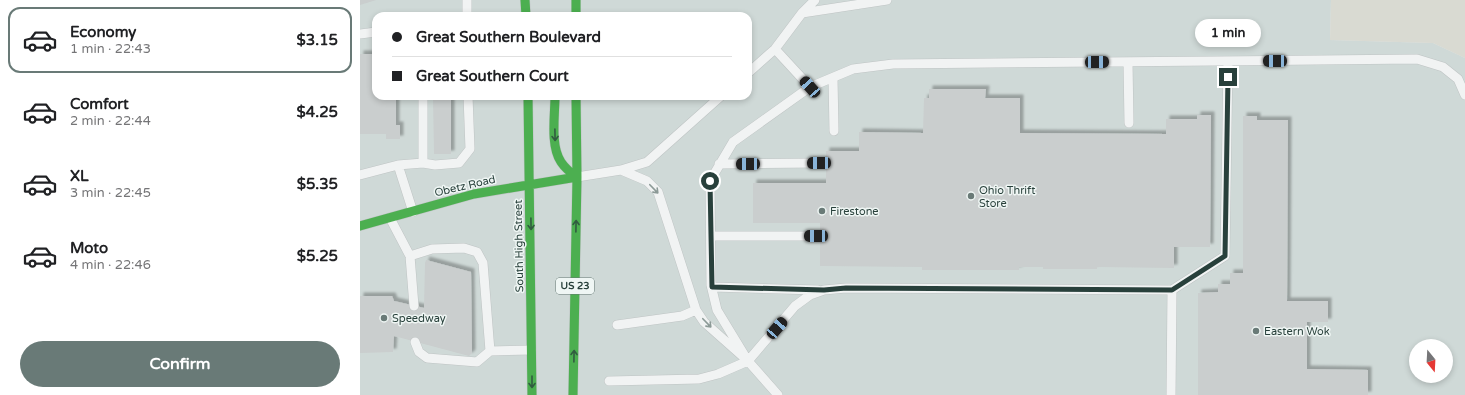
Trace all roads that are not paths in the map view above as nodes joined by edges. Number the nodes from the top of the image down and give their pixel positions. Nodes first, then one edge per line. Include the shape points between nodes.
1 (467, 0) edge
2 (526, 0) edge
3 (576, 0) edge
4 (815, 0) edge
5 (887, 0) edge
6 (467, 12) edge
7 (526, 12) edge
8 (576, 12) edge
9 (802, 13) junction
10 (372, 32) edge
11 (360, 34) edge
12 (775, 49) junction
13 (1228, 61) junction
14 (1128, 62) junction
15 (752, 69) edge
16 (833, 78) junction
17 (810, 87) junction
18 (1465, 95) edge
19 (423, 100) edge
20 (468, 100) edge
21 (528, 100) edge
22 (554, 100) edge
23 (576, 100) edge
24 (717, 100) edge
25 (1129, 123) dead end
26 (834, 132) dead end
27 (423, 163) junction
28 (819, 163) dead end
29 (719, 164) junction
30 (398, 165) junction
31 (621, 170) junction
32 (360, 175) edge
33 (577, 177) junction
34 (530, 185) junction
35 (413, 212) junction
36 (390, 218) junction
37 (360, 226) edge
38 (710, 236) junction
39 (816, 236) dead end
40 (410, 256) junction
41 (712, 287) junction
42 (824, 290) junction
43 (1172, 290) junction
44 (414, 306) dead end
45 (696, 310) junction
46 (617, 325) dead end
47 (415, 342) dead end
48 (533, 350) junction
49 (490, 351) junction
50 (748, 361) junction
51 (609, 381) dead end
52 (532, 395) edge
53 (573, 395) edge
54 (778, 395) edge
55 (1171, 395) edge

1 - 6 lane
2 - 7 main road
3 - 8 main road
4 - 9 lane
5 - 9 lane
9 - 12 lane
10 - 11 lane
12 - 15 lane
12 - 17 lane
13 - 14 lane
13 - 18 lane via 1417,59 1443,67 1458,79
13 - 43 lane via 1225,256
14 - 16 lane via 893,64 853,69
14 - 25 lane
16 - 17 lane
16 - 26 lane
17 - 29 lane via 733,142
19 - 27 lane
20 - 27 lane via 470,149 459,163
21 - 34 main road, South High Street
22 -> 33 main road via 555,146 558,158 565,168
23 - 33 main road, US 23
24 - 31 lane via 646,162
27 - 30 lane
28 - 29 lane
29 - 38 lane via 710,181
30 - 32 lane
30 - 35 lane
31 - 33 lane
31 -> 45 lane via 647,181 658,192
33 - 34 main road, Obetz Road
53 -> 33 main road, US 23
34 - 35 main road, Obetz Road via 474,194
34 -> 48 main road, South High Street
35 - 36 main road, Obetz Road
36 - 37 main road, Obetz Road
36 - 40 lane
38 - 39 lane
38 - 41 lane
40 - 44 lane
40 - 49 lane via 432,249 464,248 476,252 482,263
41 - 42 lane
41 - 50 lane via 717,310
42 - 43 lane
42 - 50 lane via 810,295 795,306
43 - 55 lane
45 - 46 lane via 682,316
45 -> 50 lane via 704,322
47 - 49 lane via 419,352 427,358 477,362
48 - 49 lane
48 -> 52 main road, South High Street
50 - 51 lane via 699,379
50 - 54 lane

